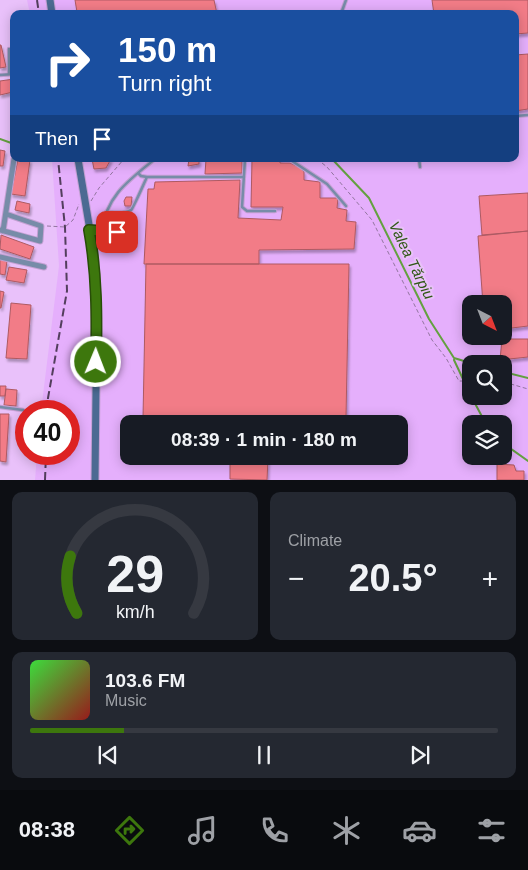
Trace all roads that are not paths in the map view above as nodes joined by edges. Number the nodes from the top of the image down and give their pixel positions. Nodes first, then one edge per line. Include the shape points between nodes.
1 (8, 49) dead end
2 (9, 74) joint
3 (0, 75) edge
4 (14, 162) edge
5 (79, 162) edge
6 (151, 162) edge
7 (244, 162) edge
8 (294, 162) edge
9 (419, 162) edge
10 (420, 166) dead end
11 (138, 173) junction
12 (147, 177) junction
13 (244, 177) junction
14 (346, 206) dead end
15 (275, 211) dead end
16 (106, 212) junction
17 (6, 214) junction
18 (1, 230) edge
19 (89, 230) junction
20 (102, 231) junction
21 (132, 234) dead end
22 (0, 257) edge
23 (44, 267) dead end
24 (0, 407) edge
25 (15, 409) edge
26 (94, 480) edge

1 - 2 lane
2 - 3 lane
4 - 17 street
5 - 19 street
6 - 11 lane
7 - 13 lane
8 - 14 lane via 327,184
9 - 10 lane
11 - 12 lane
11 - 16 lane via 121,188
12 - 13 lane
12 - 16 lane via 133,209
13 - 15 lane via 244,210
16 - 20 lane
17 - 18 street
17 - 18 street via 41,226 40,241
19 - 20 lane
19 - 26 street via 97,300
20 - 21 lane
22 - 23 street
24 - 25 lane

